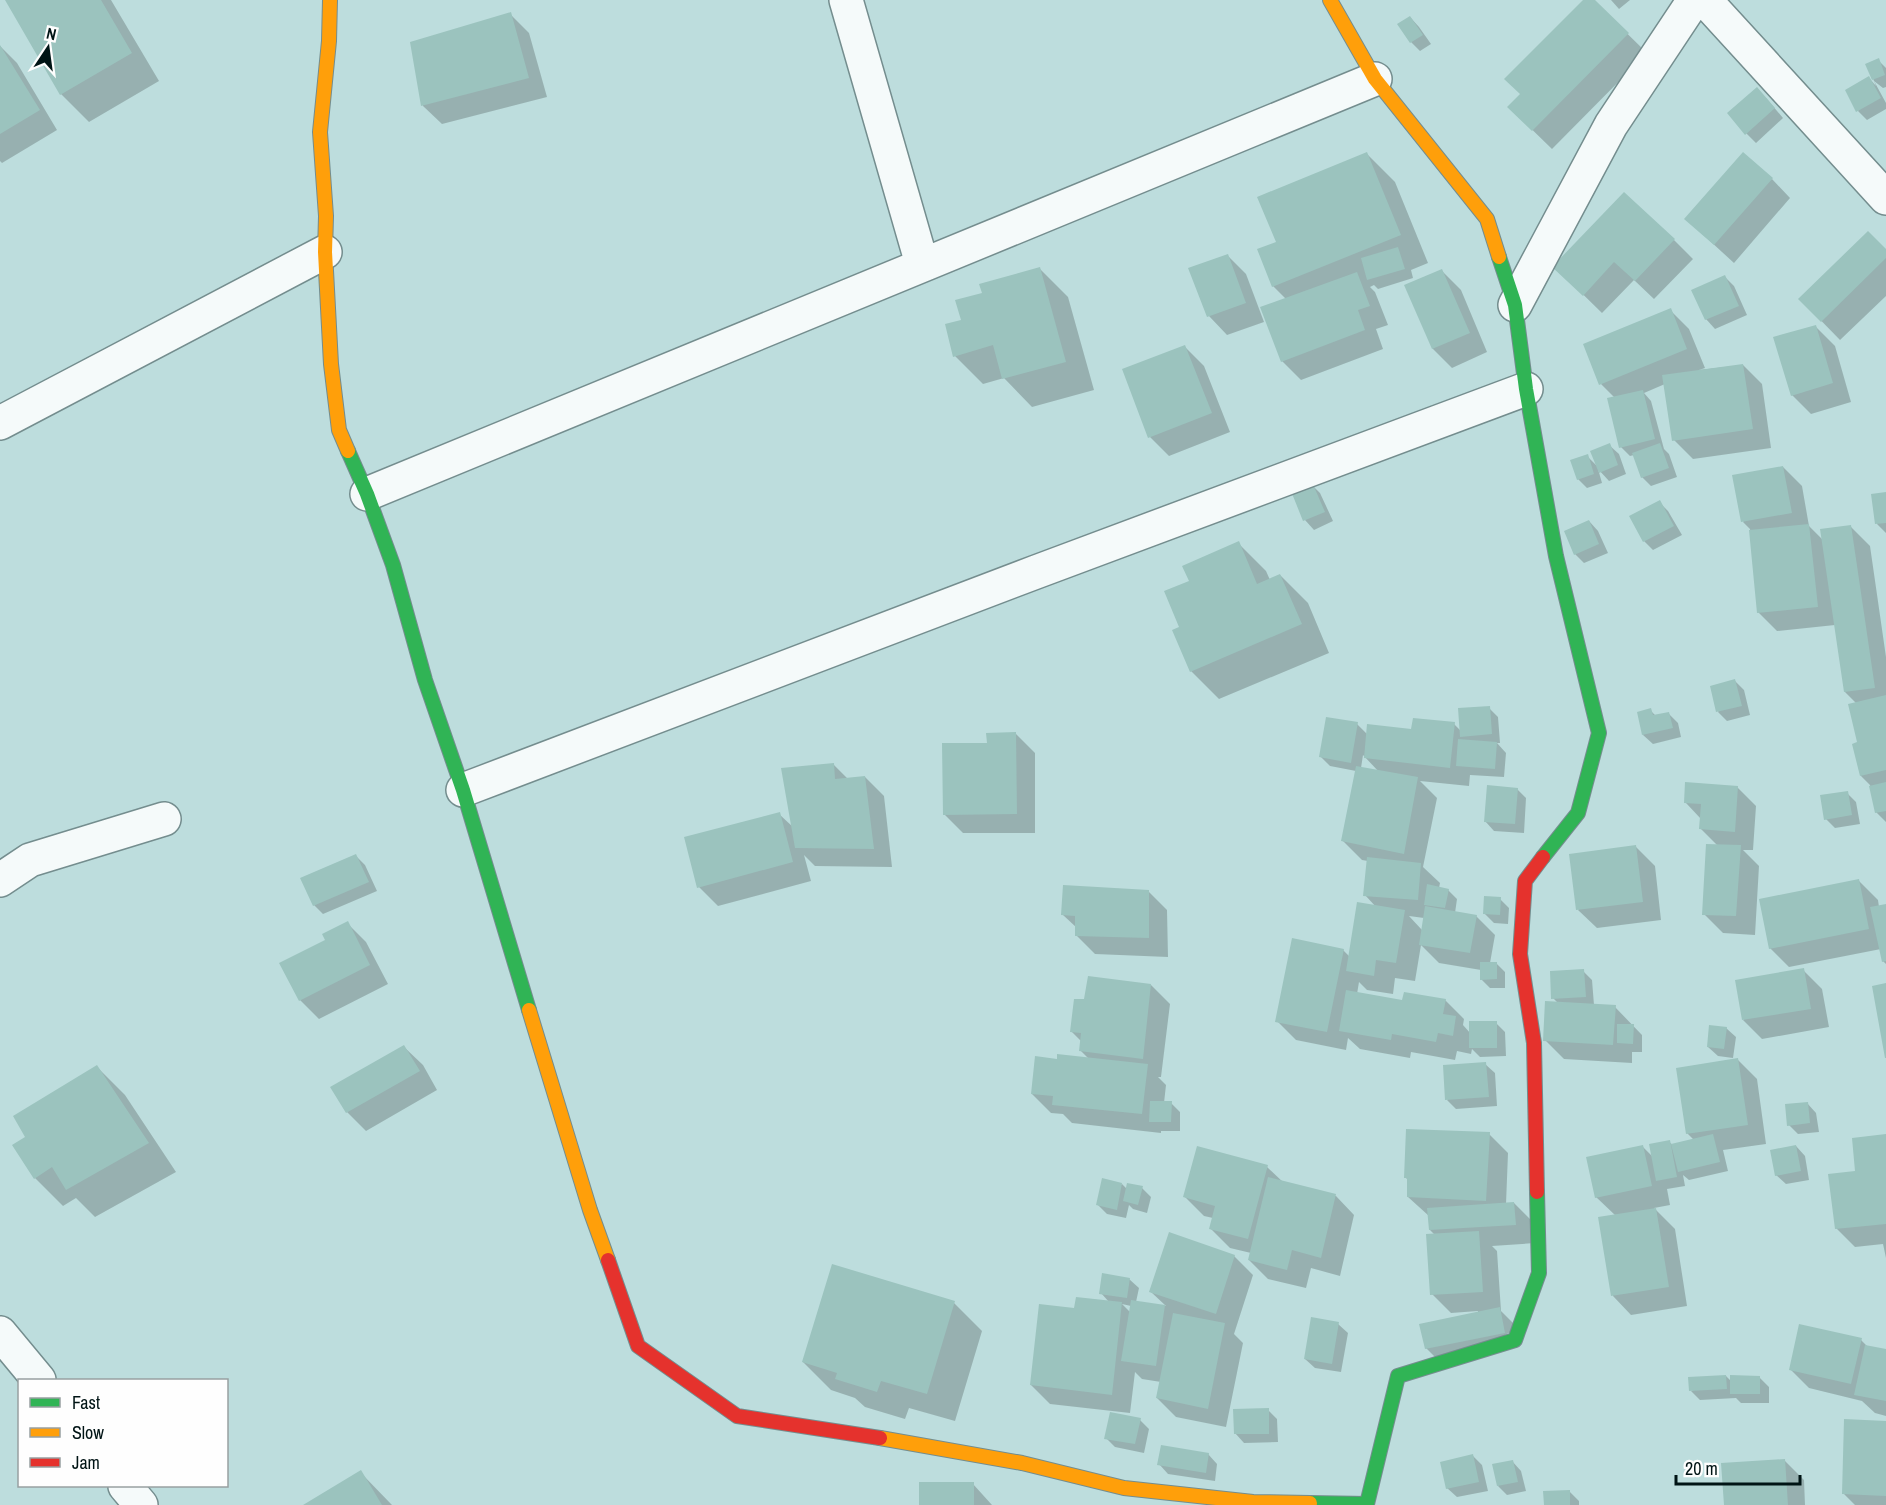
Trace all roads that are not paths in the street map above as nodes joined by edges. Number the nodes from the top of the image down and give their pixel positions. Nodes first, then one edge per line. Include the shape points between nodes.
1 (330, 0) edge
2 (846, 0) edge
3 (1330, 0) edge
4 (1694, 0) edge
5 (1705, 0) edge
6 (1375, 79) junction
7 (1886, 198) edge
8 (325, 252) junction
9 (922, 264) junction
10 (1515, 304) junction
11 (1527, 389) junction
12 (0, 423) edge
13 (367, 494) junction
14 (463, 790) junction
15 (164, 819) dead end
16 (0, 880) edge
17 (0, 1333) edge
18 (38, 1379) edge
19 (127, 1487) edge
20 (1368, 1504) edge
21 (141, 1505) edge

1 - 8 street via 320,132
2 - 9 street
3 - 6 street
4 - 10 street via 1611,125
5 - 7 street
6 - 9 street
6 - 10 street via 1487,219
8 - 12 street
8 - 13 street via 339,430
9 - 13 street
10 - 11 street
11 - 14 street
11 - 20 street via 1556,555 1599,733 1578,813 1525,882 1520,954 1534,1043 1539,1274 1515,1340 1398,1376
13 - 14 street via 393,565 424,680
14 - 20 street via 590,1210 638,1346 737,1416 1022,1463 1124,1488 1253,1502
15 - 16 street via 30,860
17 - 18 street
19 - 21 street

